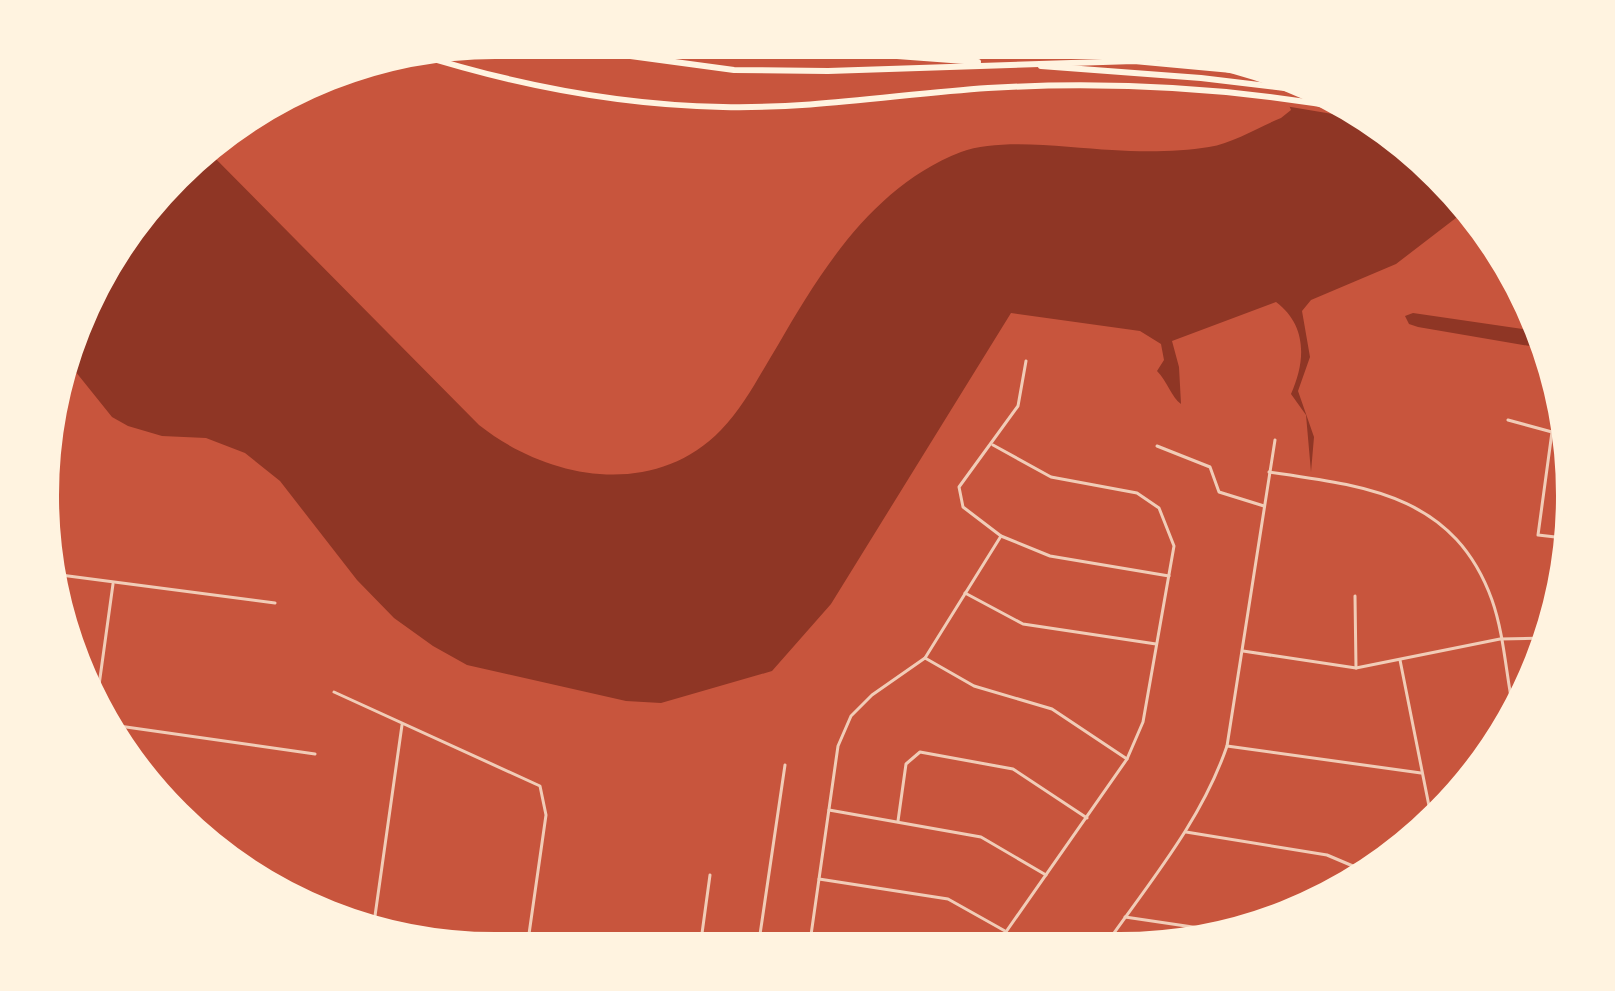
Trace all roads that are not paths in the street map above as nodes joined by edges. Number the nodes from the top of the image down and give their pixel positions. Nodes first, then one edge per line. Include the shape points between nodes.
1 (616, 54) edge
2 (873, 54) edge
3 (434, 58) edge
4 (1235, 69) edge
5 (1290, 89) edge
6 (1325, 105) edge
7 (1026, 361) dead end
8 (1508, 420) dead end
9 (1552, 432) junction
10 (1557, 436) edge
11 (1275, 440) dead end
12 (993, 445) junction
13 (1157, 446) dead end
14 (1269, 472) junction
15 (1264, 506) junction
16 (1001, 536) junction
17 (1559, 537) edge
18 (61, 575) edge
19 (1169, 576) junction
20 (113, 584) junction
21 (965, 593) junction
22 (1355, 596) dead end
23 (275, 603) dead end
24 (1538, 638) edge
25 (1500, 639) junction
26 (1156, 644) junction
27 (1243, 651) junction
28 (925, 658) junction
29 (1400, 660) junction
30 (1356, 668) junction
31 (99, 688) edge
32 (334, 692) dead end
33 (1511, 698) edge
34 (402, 725) junction
35 (119, 726) edge
36 (1227, 746) junction
37 (315, 754) dead end
38 (1127, 759) junction
39 (785, 765) dead end
40 (1421, 773) junction
41 (829, 810) junction
42 (1430, 810) edge
43 (1087, 818) junction
44 (898, 821) junction
45 (1186, 832) junction
46 (1357, 868) edge
47 (710, 875) dead end
48 (1046, 875) junction
49 (819, 879) junction
50 (1125, 917) junction
51 (374, 920) edge
52 (1206, 929) edge
53 (1006, 932) junction
54 (529, 937) edge
55 (702, 937) edge
56 (760, 937) edge
57 (811, 937) edge
58 (1002, 937) edge
59 (1111, 937) edge

1 - 4 highway via 734,70 1134,61
2 - 5 highway
3 - 6 highway via 552,90 691,106 801,106 977,89 1084,86 1172,88
7 - 12 street via 1018,406
8 - 9 street
9 - 10 street
9 - 17 street via 1538,535
11 - 14 street
12 - 16 street via 959,487 963,507
12 - 19 street via 1051,477 1137,493 1159,508 1174,546
13 - 15 street via 1210,467 1219,492
14 - 15 street
14 - 25 street via 1362,486 1420,508 1448,531 1475,565 1493,604
15 - 27 street
16 - 19 street via 1050,556
16 - 21 street
18 - 20 street
19 - 26 street
20 - 23 street
20 - 31 street
21 - 26 street via 1023,624
21 - 28 street
22 - 30 street
24 - 25 street
25 - 29 street
25 - 33 street
26 - 38 street via 1143,722
27 - 30 street
27 - 36 street
28 - 38 street via 974,686 1052,709
28 - 41 street via 851,716 838,746
29 - 30 street
29 - 40 street
32 - 34 street
34 - 51 street
34 - 54 street via 540,786 546,815
35 - 37 street
36 - 40 street
36 - 45 street via 1213,786
38 - 43 street
39 - 56 street
40 - 42 street
41 - 44 street
41 - 49 street
43 - 44 street via 1013,769 920,752 906,764
43 - 48 street
44 - 48 street via 981,837
45 - 46 street via 1327,855
45 - 50 street
47 - 55 street
48 - 53 street
49 - 53 street via 948,899
49 - 57 street
50 - 52 street
50 - 59 street
53 - 58 street

